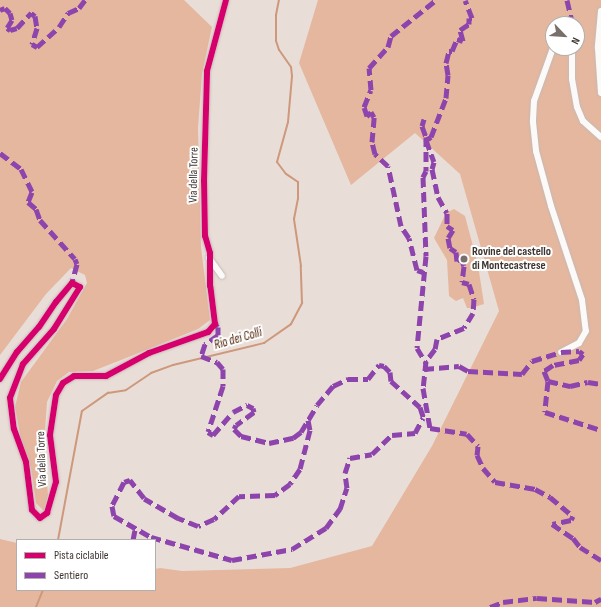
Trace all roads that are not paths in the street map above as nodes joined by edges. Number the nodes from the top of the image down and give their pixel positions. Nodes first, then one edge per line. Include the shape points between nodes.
1 (226, 0) edge
2 (601, 11) edge
3 (550, 56) edge
4 (572, 56) edge
5 (601, 93) edge
6 (601, 137) edge
7 (209, 258) junction
8 (222, 276) dead end
9 (561, 352) dead end
10 (0, 379) edge

1 - 7 street, Via della Torre via 207,71 204,181 205,231
2 - 5 street via 598,31
3 - 9 street via 534,101 532,122 536,151 551,206 582,300 586,331 579,343
4 - 6 street via 572,79 583,121
7 - 8 street
7 - 10 street, Via della Torre via 210,286 216,320 208,332 149,353 106,376 74,376 63,383 56,395 50,435 56,472 55,488 47,513 40,518 32,510 26,462 14,429 10,398 23,364 54,329 80,287 72,283 64,292 17,352

